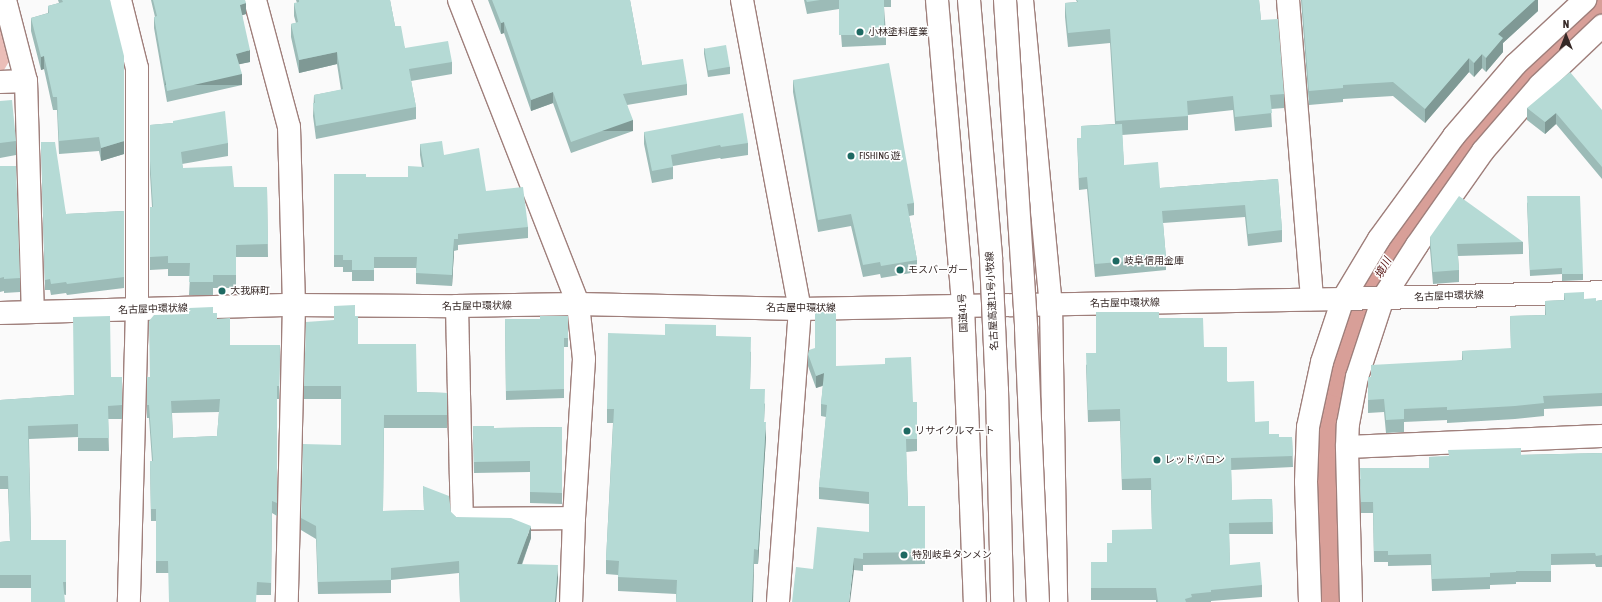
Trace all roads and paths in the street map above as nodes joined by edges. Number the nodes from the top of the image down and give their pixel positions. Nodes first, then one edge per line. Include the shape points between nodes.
1 (5, 0) edge
2 (120, 0) edge
3 (255, 0) edge
4 (459, 0) edge
5 (742, 0) edge
6 (936, 0) edge
7 (969, 0) edge
8 (1004, 0) edge
9 (1022, 0) edge
10 (1288, 0) edge
11 (1585, 0) edge
12 (1602, 26) edge
13 (26, 81) junction
14 (0, 82) edge
15 (30, 166) junction
16 (7, 169) edge
17 (1602, 292) edge
18 (1380, 298) junction
19 (1312, 299) junction
20 (1349, 299) junction
21 (578, 304) junction
22 (1051, 304) junction
23 (294, 305) junction
24 (457, 306) junction
25 (963, 306) junction
26 (800, 309) junction
27 (137, 310) junction
28 (33, 312) junction
29 (0, 313) edge
30 (1602, 436) edge
31 (1347, 446) junction
32 (574, 518) junction
33 (129, 602) edge
34 (287, 602) edge
35 (571, 602) edge
36 (778, 602) edge
37 (975, 602) edge
38 (1002, 602) edge
39 (1038, 602) edge
40 (1056, 602) edge
41 (1310, 602) edge
42 (1351, 602) edge

1 - 13 main road
2 - 27 main road via 137,68
3 - 23 main road via 289,128
4 - 21 main road
5 - 26 main road
6 - 25 main road, 国道41号
7 - 38 main road, 名古屋高速11号小牧線, bridge via 991,259
8 - 39 main road, bridge via 1026,328
9 - 22 main road
10 - 19 main road
11 - 20 main road via 1515,65 1454,136 1378,239
12 - 18 main road via 1540,85 1483,151
13 - 14 main road
13 - 15 main road
15 - 16 main road
15 - 28 main road
17 - 18 main road, 名古屋中環状線
18 - 20 main road, 名古屋中環状線
18 - 31 main road via 1357,377 1348,424
19 - 20 main road, 名古屋中環状線
19 - 22 main road, 名古屋中環状線
20 - 41 main road via 1322,362 1308,427 1306,482
21 - 24 main road, 名古屋中環状線
21 - 26 main road, 名古屋中環状線
21 - 32 main road via 584,359
22 - 25 main road, 名古屋中環状線
22 - 40 main road
23 - 24 main road, 名古屋中環状線
23 - 27 main road, 名古屋中環状線
23 - 34 main road
24 - 32 main road via 462,519
25 - 26 main road, 名古屋中環状線
25 - 37 main road, 国道41号
26 - 36 main road
27 - 28 main road, 名古屋中環状線
27 - 33 main road
28 - 29 main road, 名古屋中環状線
30 - 31 main road
31 - 42 main road
32 - 35 main road

